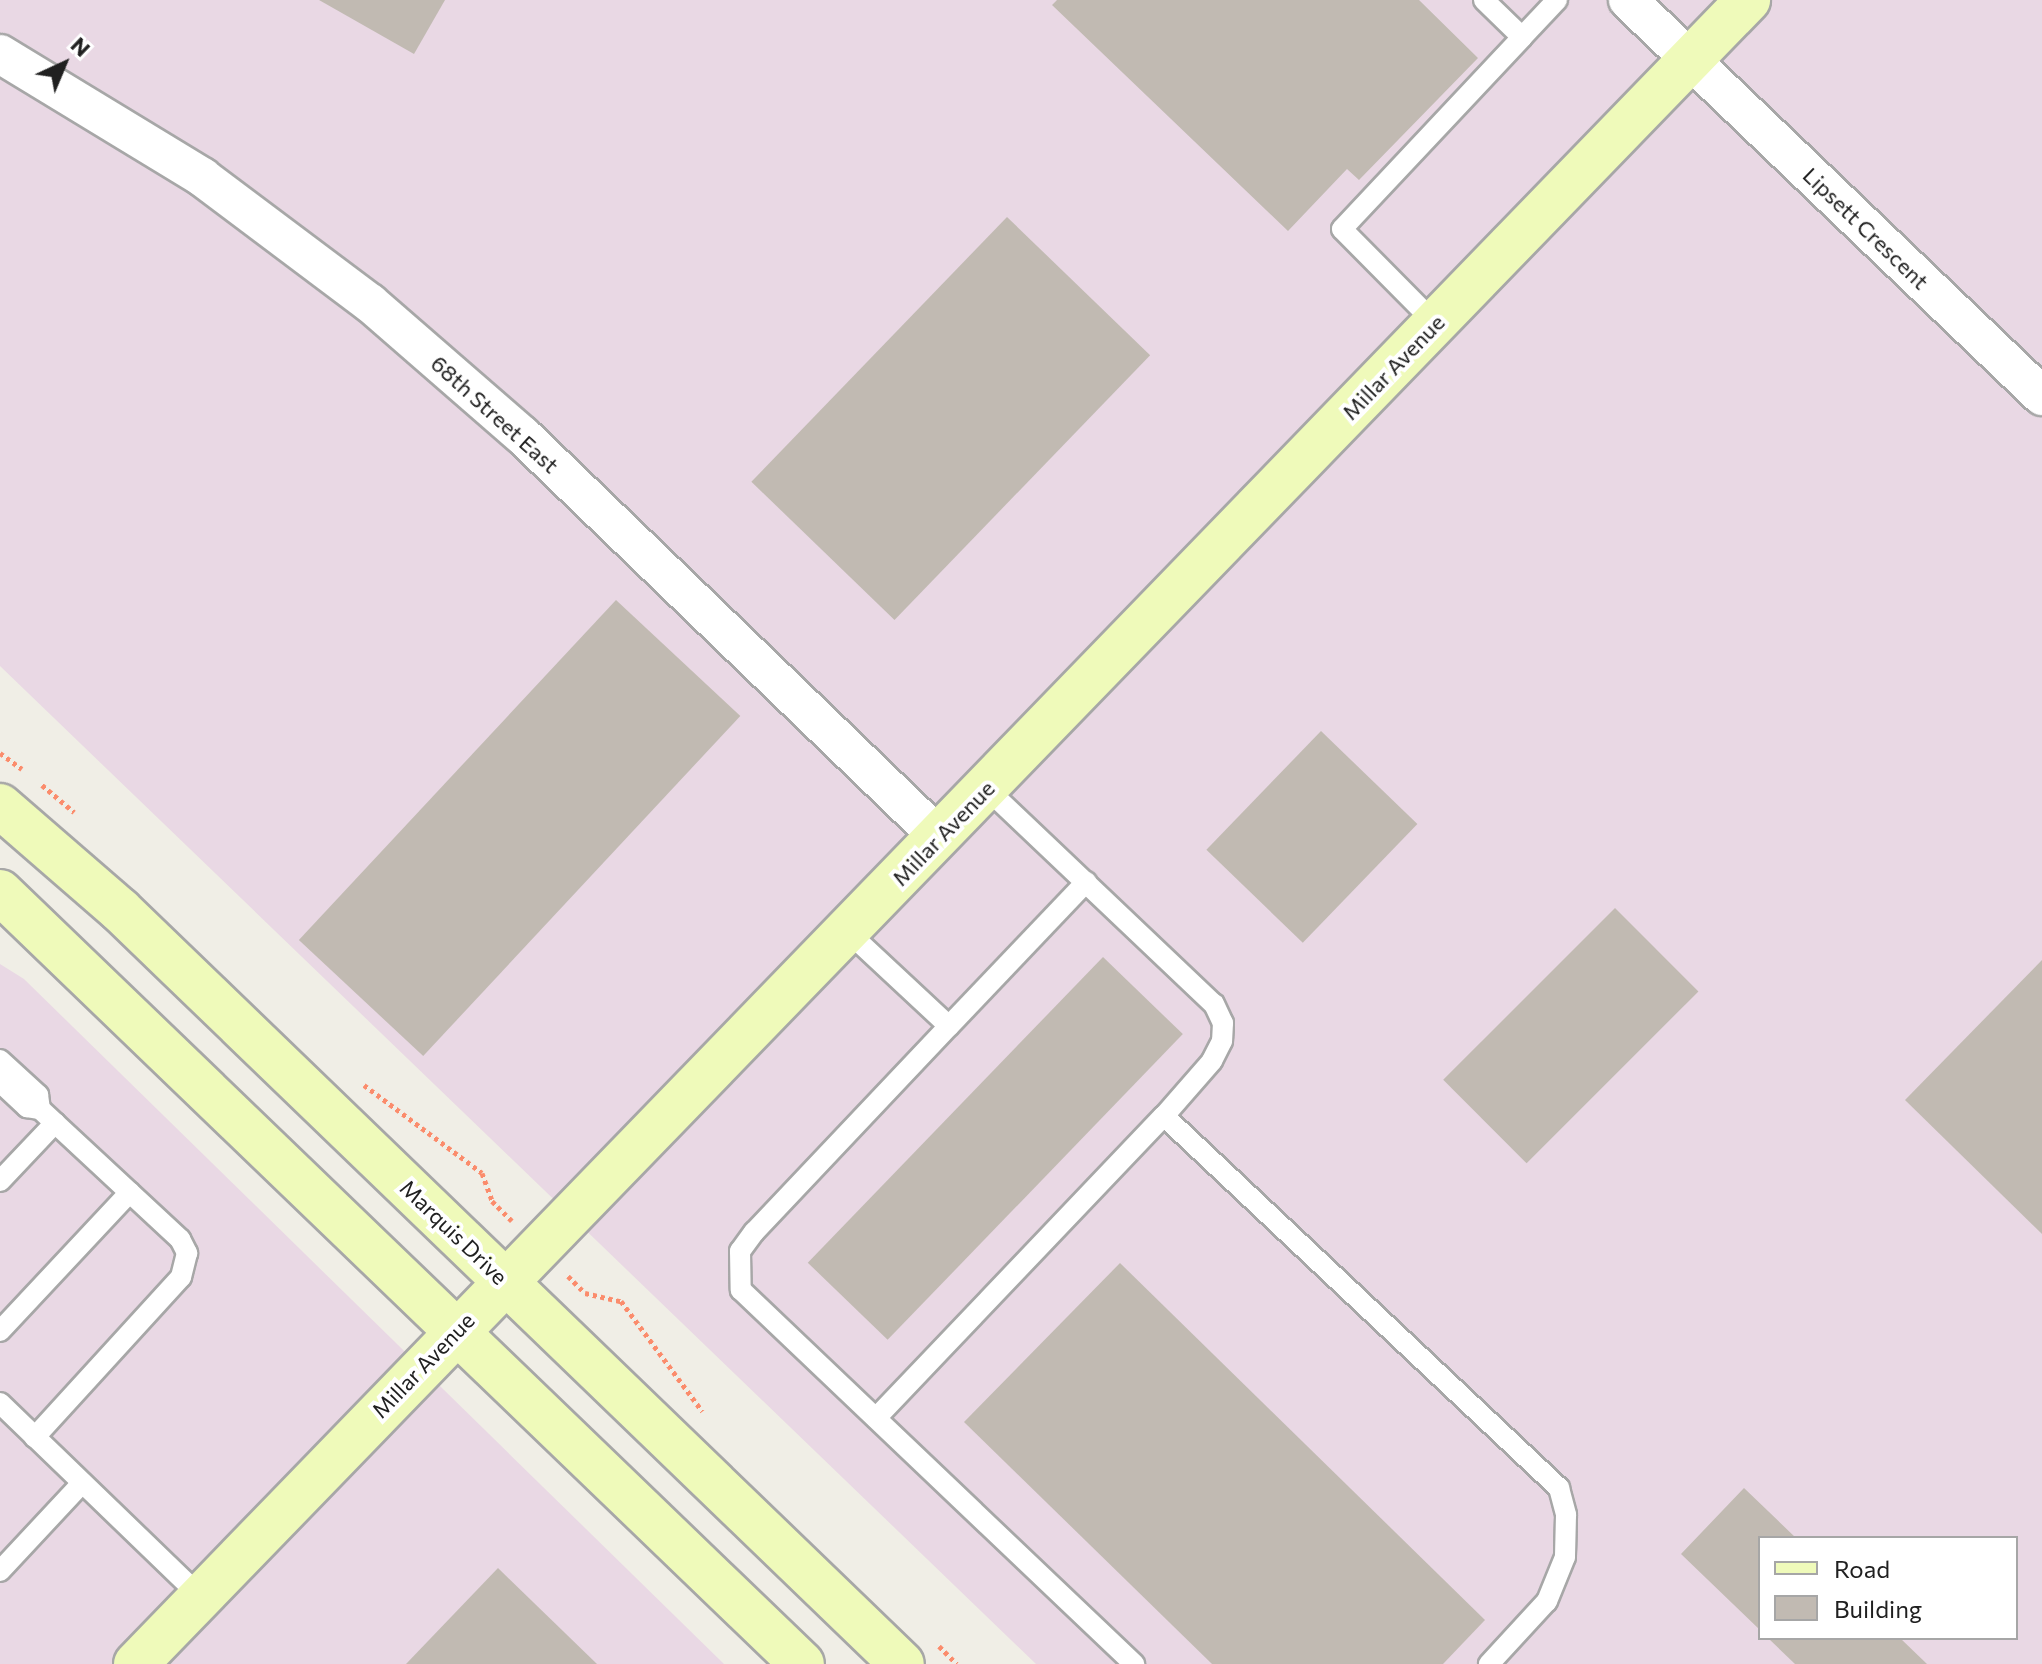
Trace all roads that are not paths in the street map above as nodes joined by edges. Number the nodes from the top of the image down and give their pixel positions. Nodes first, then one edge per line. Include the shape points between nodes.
1 (1484, 0) edge
2 (1557, 0) edge
3 (1628, 0) edge
4 (1748, 0) edge
5 (1522, 37) junction
6 (0, 54) edge
7 (1690, 60) junction
8 (1435, 323) junction
9 (2042, 396) edge
10 (986, 788) junction
11 (0, 806) edge
12 (939, 837) junction
13 (1086, 882) junction
14 (0, 892) edge
15 (847, 931) junction
16 (949, 1026) junction
17 (0, 1060) edge
18 (0, 1082) edge
19 (47, 1116) junction
20 (1164, 1116) junction
21 (0, 1181) edge
22 (130, 1192) junction
23 (503, 1280) junction
24 (457, 1330) junction
25 (0, 1331) edge
26 (0, 1403) edge
27 (876, 1418) junction
28 (35, 1437) junction
29 (82, 1483) junction
30 (0, 1571) edge
31 (201, 1597) junction
32 (136, 1664) edge
33 (802, 1664) edge
34 (902, 1664) edge
35 (1134, 1664) edge
36 (1489, 1664) edge

1 - 5 lane
2 - 5 lane
3 - 7 street, Lipsett Crescent
4 - 7 main road, Millar Avenue
5 - 8 lane via 1342,229
6 - 12 street, 68th Street East via 202,177 370,303 522,435
7 - 8 main road, Millar Avenue
7 - 9 street, Lipsett Crescent
8 - 10 main road, Millar Avenue
10 - 12 main road, Millar Avenue
10 - 13 lane
11 - 23 main road, Marquis Drive via 120,910
12 - 15 main road, Millar Avenue
13 - 16 lane
13 - 20 lane via 1214,1004 1223,1023 1212,1061
14 - 24 main road
15 - 16 lane
15 - 23 main road, Millar Avenue
16 - 27 lane via 740,1251 741,1290
17 - 19 lane via 38,1095
18 - 19 lane via 27,1107
19 - 21 lane
19 - 22 lane
20 - 27 lane
20 - 36 lane via 1559,1488 1566,1515 1565,1557 1547,1601
22 - 25 lane
22 - 28 lane via 180,1239 187,1267
23 - 24 main road, Millar Avenue
23 - 34 main road, Marquis Drive
24 - 31 main road, Millar Avenue
24 - 33 main road
26 - 28 lane
27 - 35 lane
28 - 29 lane
29 - 30 lane
29 - 31 lane
31 - 32 main road, Millar Avenue

